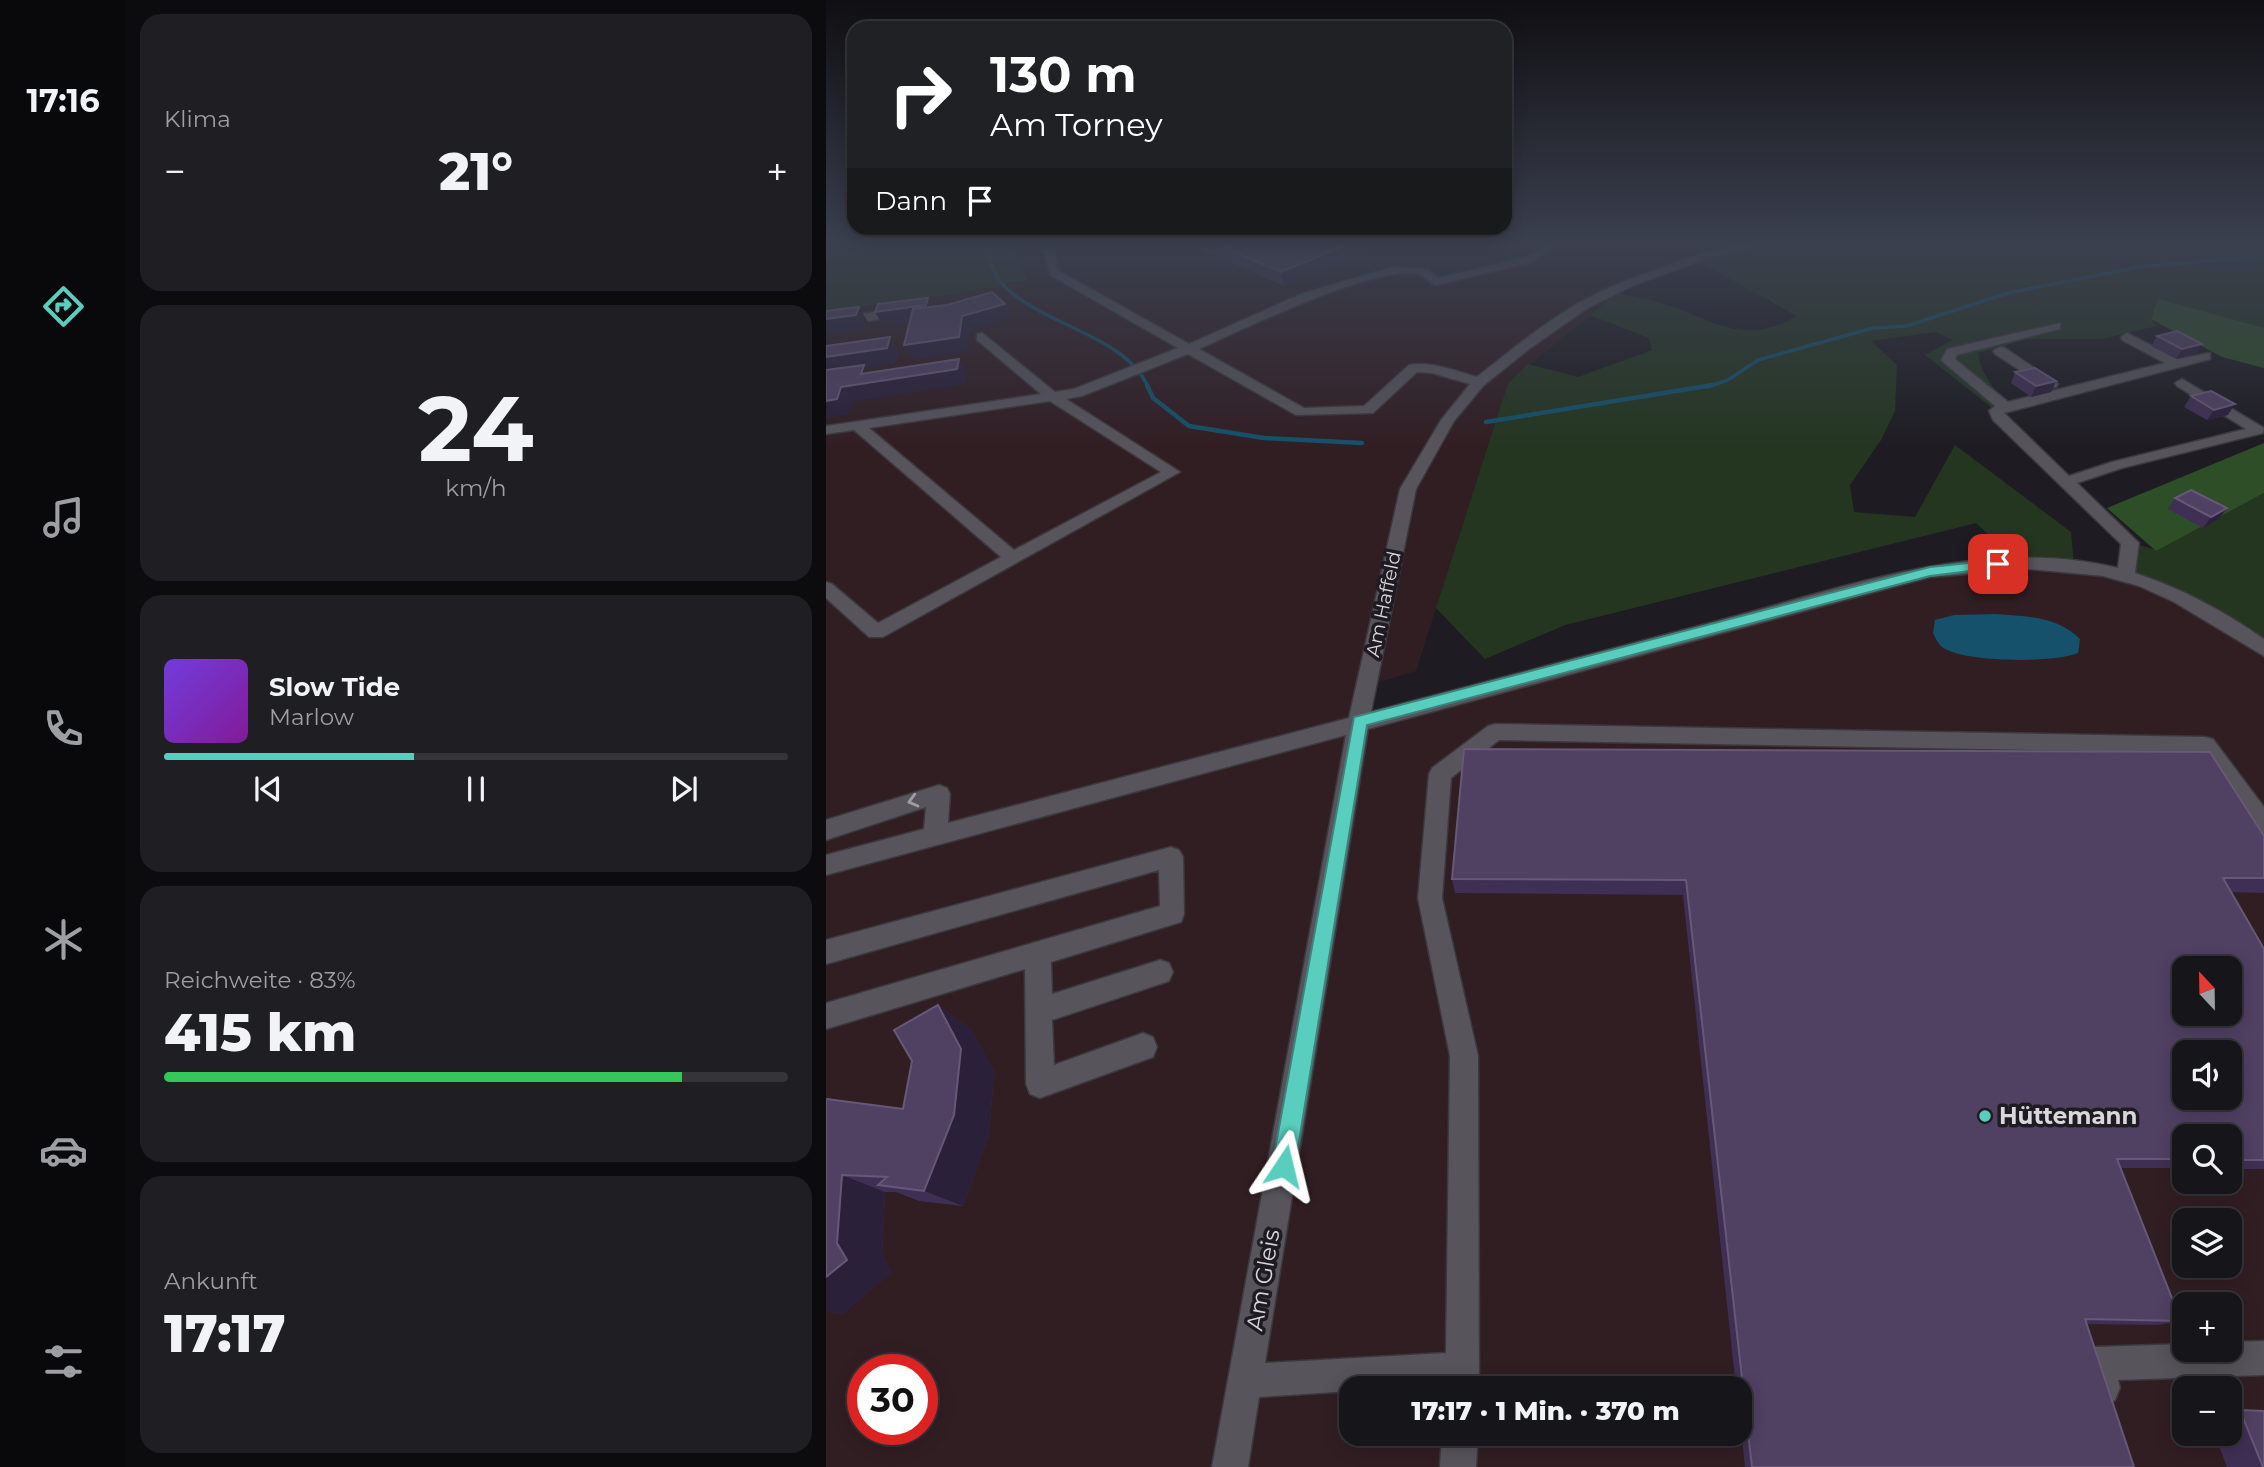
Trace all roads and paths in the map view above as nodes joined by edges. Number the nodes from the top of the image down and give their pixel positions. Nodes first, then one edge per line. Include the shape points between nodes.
1 (904, 312) edge
2 (1124, 312) edge
3 (1270, 312) edge
4 (1572, 312) edge
5 (826, 323) edge
6 (2056, 326) dead end
7 (982, 337) dead end
8 (2127, 337) dead end
9 (1188, 349) junction
10 (2000, 351) dead end
11 (2205, 356) dead end
12 (2177, 364) junction
13 (1479, 382) junction
14 (2182, 383) dead end
15 (2063, 392) junction
16 (1053, 397) junction
17 (2005, 407) junction
18 (858, 425) junction
19 (826, 430) edge
20 (2065, 482) junction
21 (1013, 558) junction
22 (2126, 576) junction
23 (826, 588) edge
24 (2264, 649) edge
25 (1359, 721) junction
26 (2264, 825) edge
27 (826, 831) edge
28 (935, 836) junction
29 (826, 865) edge
30 (826, 952) edge
31 (1038, 954) junction
32 (1160, 972) dead end
33 (1039, 1012) junction
34 (826, 1016) edge
35 (1143, 1046) dead end
36 (2264, 1358) edge
37 (1442, 1376) edge
38 (1463, 1376) edge
39 (1246, 1381) junction
40 (2112, 1416) edge
41 (1459, 1446) edge
42 (1230, 1467) edge
43 (1458, 1467) edge

1 - 5 street
2 - 9 street
3 - 9 street
4 - 13 street, Am Haffeld
6 - 17 street via 1952,352 1948,360
7 - 16 street
8 - 12 street
9 - 13 street via 1301,412 1368,410 1414,368
9 - 16 street via 1077,393
10 - 15 street
11 - 12 street
12 - 15 street
13 - 25 street, Am Haffeld via 1448,421 1408,489
14 - 20 street via 2258,430
15 - 17 street
16 - 18 street
16 - 21 street via 1171,472
17 - 20 street via 1996,411 1997,417
18 - 19 street
18 - 21 street
20 - 22 street via 2130,543
21 - 23 street via 876,632
22 - 24 street via 2182,599
22 - 25 street via 2074,566 2020,564 1930,571
25 - 28 street
25 - 39 street, Am Gleis
26 - 38 street via 2205,746 1495,732 1440,774 1430,898 1464,1056
28 -> 27 street via 939,794
28 - 29 street
30 - 31 street via 1171,857 1172,914
31 - 33 street
31 - 34 street
32 - 33 street
33 - 35 street via 1040,1084
36 - 40 street via 2095,1364
37 - 39 street via 1394,1369
39 - 42 street, Am Gleis
41 - 43 street

